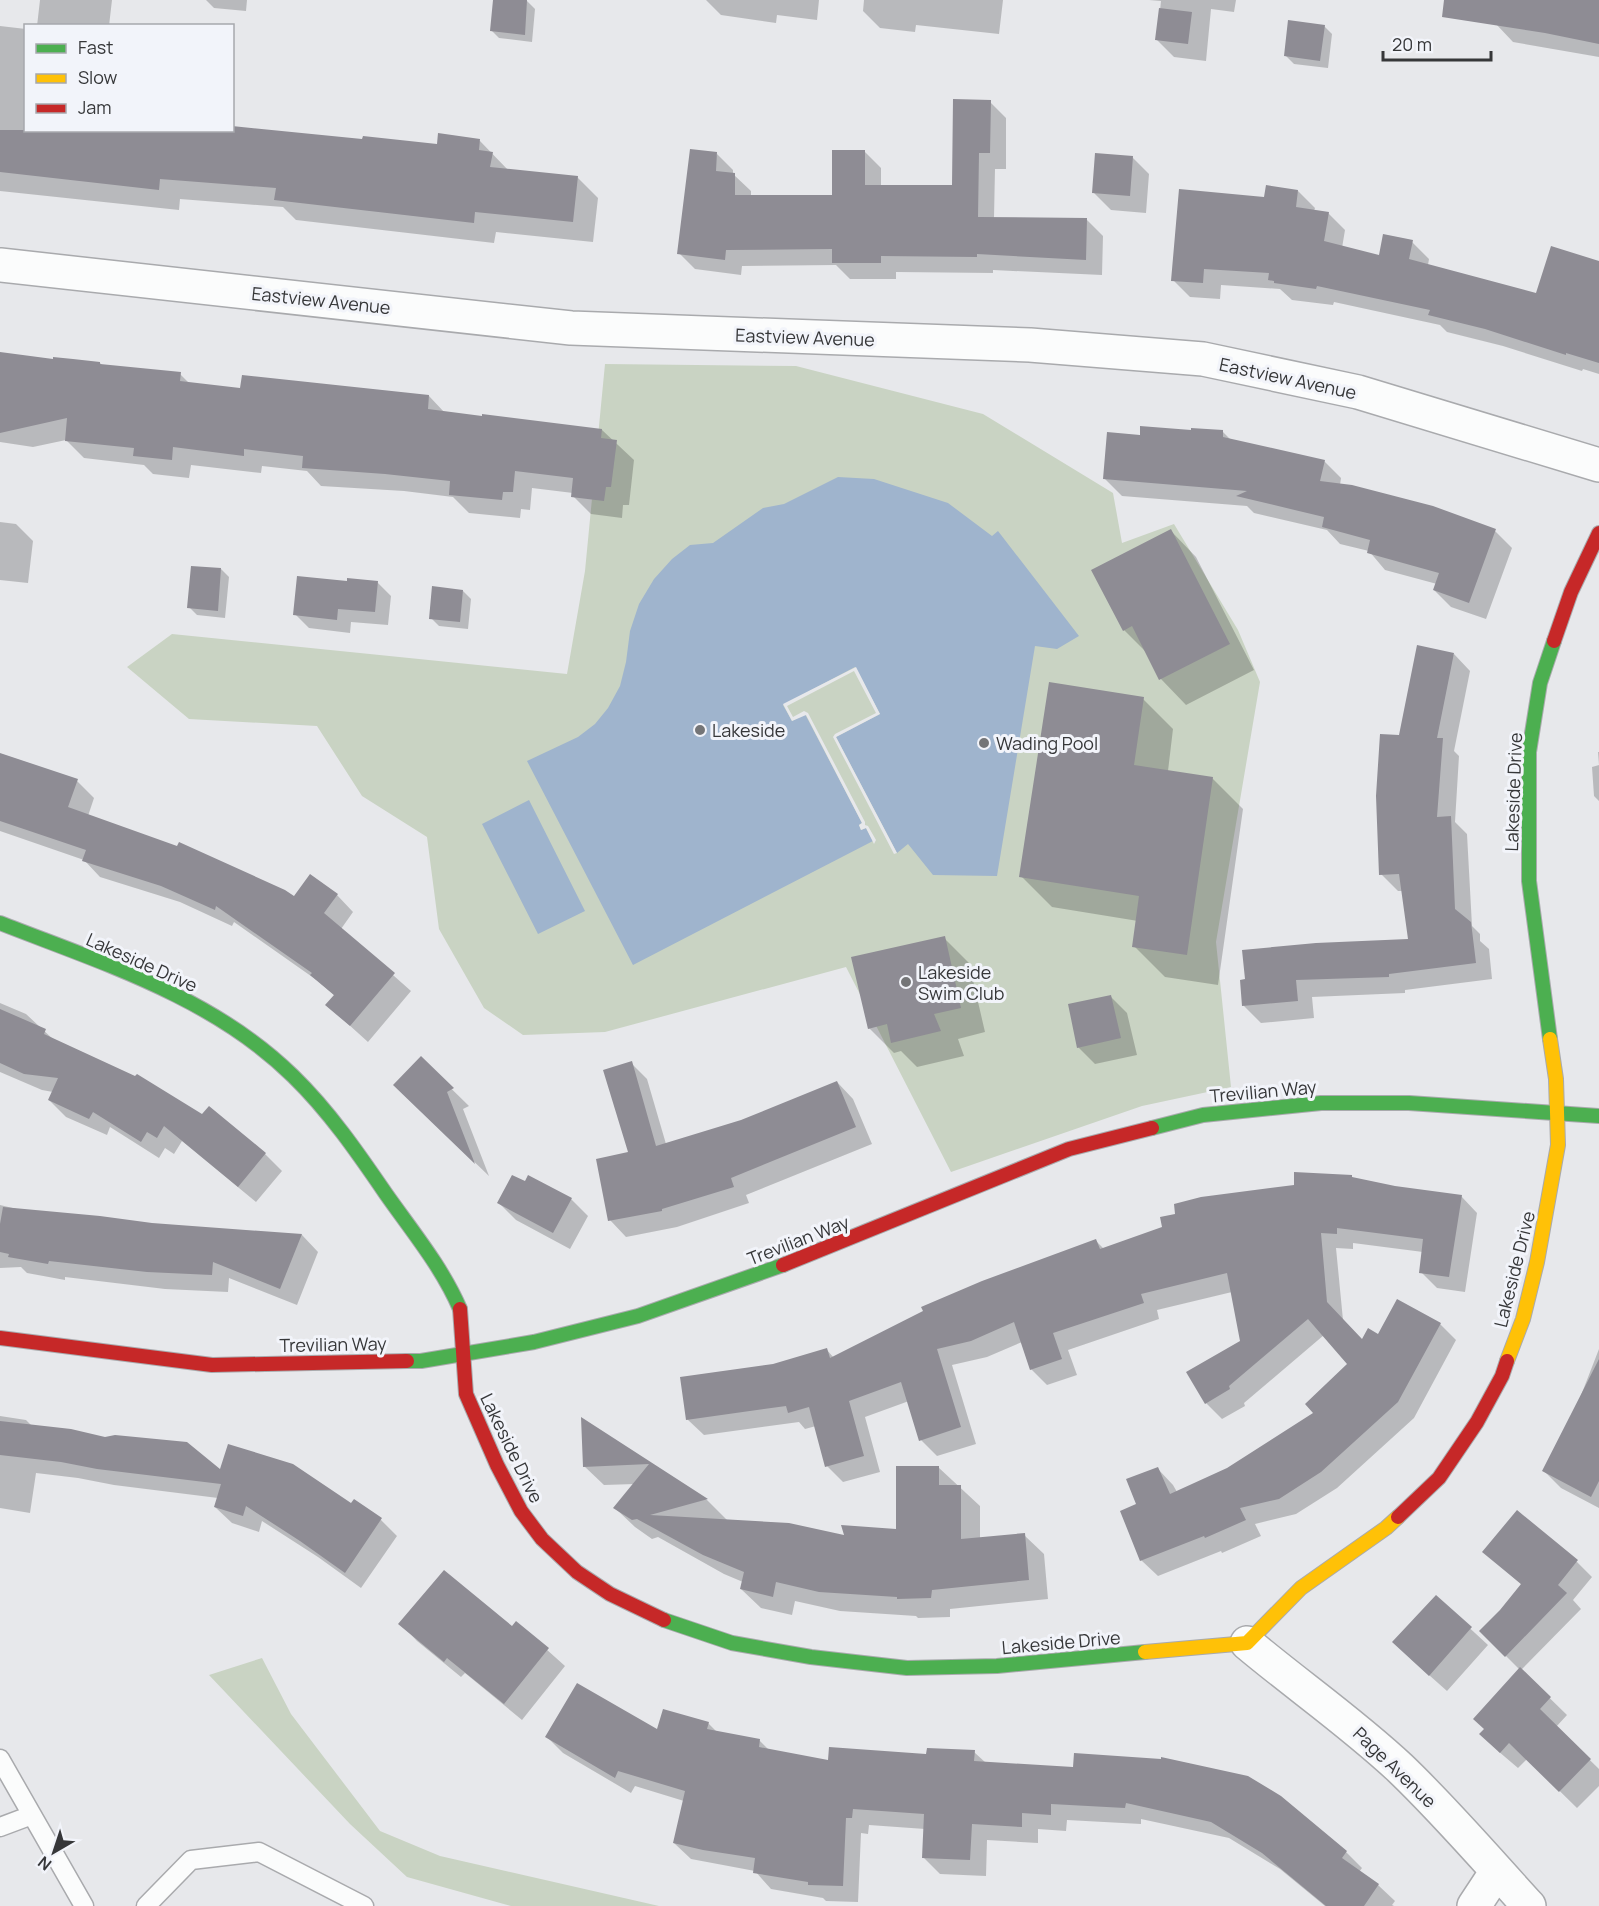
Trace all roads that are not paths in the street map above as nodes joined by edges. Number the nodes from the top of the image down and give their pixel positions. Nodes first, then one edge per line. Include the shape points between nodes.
1 (0, 265) edge
2 (1599, 465) edge
3 (1599, 533) edge
4 (0, 923) edge
5 (1557, 1114) junction
6 (1599, 1116) edge
7 (0, 1338) edge
8 (463, 1354) junction
9 (1246, 1643) junction
10 (0, 1759) edge
11 (32, 1815) junction
12 (0, 1827) edge
13 (1497, 1871) junction
14 (84, 1906) edge
15 (146, 1906) edge
16 (364, 1906) edge
17 (1474, 1906) edge
18 (1529, 1906) edge

1 - 2 street, Eastview Avenue via 571,328 1030,345 1203,359 1358,392
3 - 5 street, Lakeside Drive via 1571,592 1540,683 1529,752 1529,881 1556,1079
4 - 8 street, Lakeside Drive via 158,985 217,1017 292,1075 357,1152 449,1283 461,1310
5 - 6 street, Trevilian Way
5 - 8 street, Trevilian Way via 1409,1103 1321,1103 1203,1115 1069,1149 767,1272 638,1316 534,1342
5 - 9 street, Lakeside Drive via 1558,1145 1549,1200 1523,1319 1502,1376 1477,1422 1439,1478 1386,1528 1300,1588
7 - 8 street, Trevilian Way via 212,1365 422,1361
8 - 9 street, Lakeside Drive via 470,1404 516,1502 542,1539 577,1572 610,1594 678,1626 732,1643 907,1668 997,1666
9 - 13 street, Page Avenue via 1348,1722 1401,1769
10 - 11 lane
11 - 12 lane
11 - 14 lane
13 - 17 street
13 - 18 street, Page Avenue
15 - 16 lane via 191,1860 258,1852

